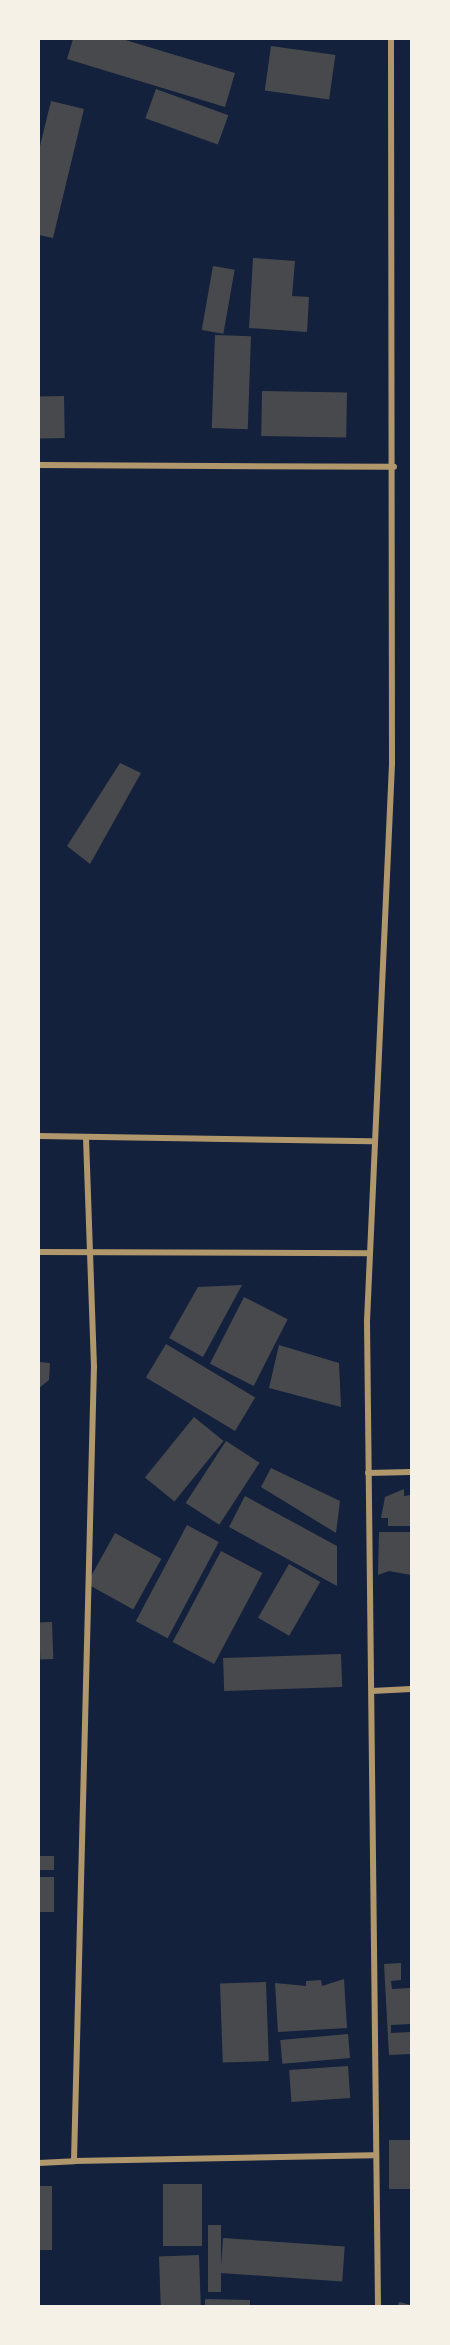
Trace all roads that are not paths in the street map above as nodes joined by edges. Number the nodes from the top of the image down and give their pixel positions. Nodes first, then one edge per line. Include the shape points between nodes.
1 (391, 39) edge
2 (39, 465) edge
3 (394, 466) junction
4 (39, 1136) edge
5 (86, 1137) junction
6 (371, 1141) junction
7 (39, 1252) edge
8 (88, 1253) junction
9 (368, 1253) junction
10 (411, 1472) edge
11 (368, 1473) junction
12 (411, 1689) edge
13 (372, 1691) junction
14 (373, 2155) junction
15 (75, 2161) junction
16 (39, 2163) edge
17 (378, 2306) edge

1 - 3 street
2 - 3 street
3 - 6 street via 392,764
4 - 5 street
5 - 6 street
5 - 8 street
6 - 9 street
7 - 8 street
8 - 9 street
8 - 15 street via 94,1378
9 - 11 street
10 - 11 street
11 - 13 street
12 - 13 street
13 - 14 street
14 - 15 street
14 - 17 street
15 - 16 street

